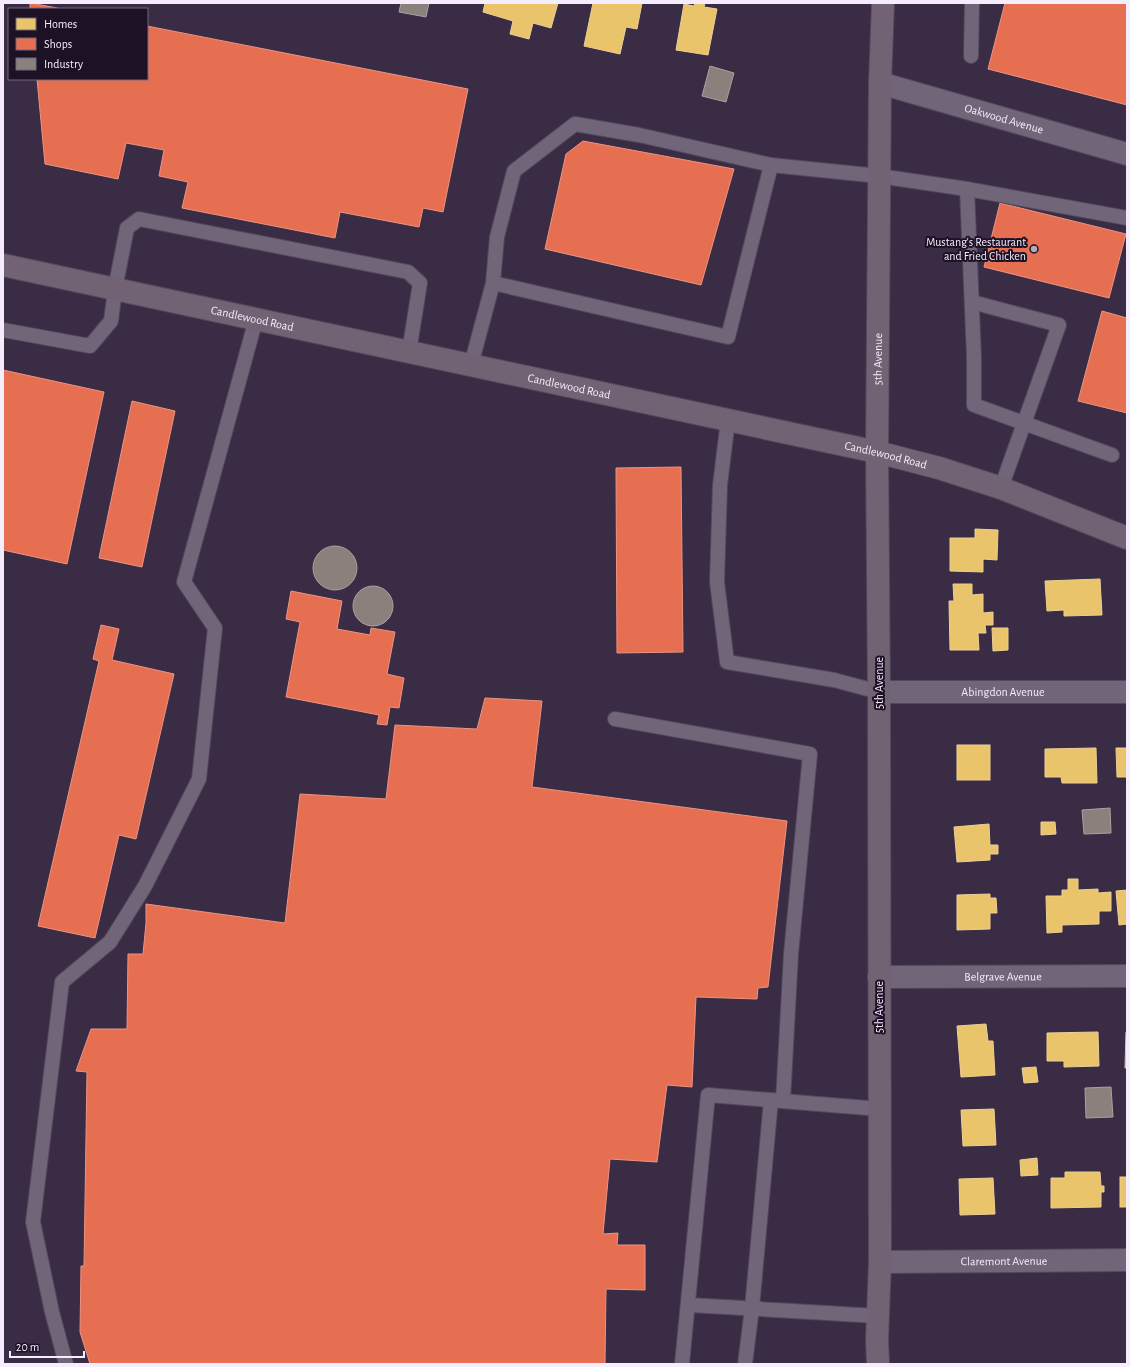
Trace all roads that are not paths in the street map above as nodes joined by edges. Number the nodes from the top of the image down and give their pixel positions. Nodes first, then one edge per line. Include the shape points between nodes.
1 (883, 3) edge
2 (972, 3) edge
3 (971, 56) dead end
4 (880, 83) junction
5 (1127, 154) edge
6 (771, 165) junction
7 (880, 176) junction
8 (967, 189) junction
9 (1127, 218) edge
10 (3, 265) edge
11 (493, 283) junction
12 (115, 289) junction
13 (972, 302) junction
14 (256, 319) junction
15 (3, 330) edge
16 (409, 352) junction
17 (471, 365) junction
18 (728, 420) junction
19 (1024, 424) junction
20 (878, 452) junction
21 (1112, 455) dead end
22 (1001, 488) junction
23 (1127, 538) edge
24 (879, 692) junction
25 (1127, 692) edge
26 (616, 719) dead end
27 (1127, 976) edge
28 (879, 977) junction
29 (777, 1101) junction
30 (880, 1109) junction
31 (1127, 1260) edge
32 (880, 1262) junction
33 (688, 1305) junction
34 (752, 1308) junction
35 (878, 1316) junction
36 (66, 1364) edge
37 (682, 1364) edge
38 (745, 1364) edge
39 (878, 1364) edge

1 - 4 main road, 5th Avenue
2 - 3 lane
4 - 5 street, Oakwood Avenue
4 - 7 main road, 5th Avenue
6 - 7 lane
6 - 11 lane via 639,134 575,124 514,171 497,237
6 - 11 lane via 728,337
7 - 8 lane
7 - 20 main road, 5th Avenue
8 - 9 lane
8 - 13 lane
10 - 12 main road, Candlewood Road
11 - 17 lane
12 - 14 main road, Candlewood Road
12 - 15 lane via 111,321 90,346
12 - 16 lane via 127,228 139,220 408,272 420,283
13 - 19 lane via 974,405
13 - 19 lane via 1059,325
14 - 16 main road, Candlewood Road
14 - 36 lane via 184,582 215,628 199,778 145,886 110,942 62,982 33,1222
16 - 17 main road, Candlewood Road
17 - 18 main road, Candlewood Road
18 - 20 main road, Candlewood Road
18 - 24 lane via 720,485 717,582 727,662 834,680
19 - 21 lane
19 - 22 lane
20 - 22 main road, Candlewood Road
20 - 24 main road, 5th Avenue
22 - 23 main road, Candlewood Road
24 - 25 street, Abingdon Avenue
24 - 28 main road, 5th Avenue
26 - 29 lane via 810,754
27 - 28 street, Belgrave Avenue
28 - 30 main road, 5th Avenue
29 - 30 lane
29 - 33 lane via 708,1095
29 - 34 lane
30 - 32 main road, 5th Avenue
31 - 32 street, Claremont Avenue
32 - 35 main road, 5th Avenue
33 - 34 lane
33 - 37 lane
34 - 35 lane
34 - 38 lane
35 - 39 main road, 5th Avenue

